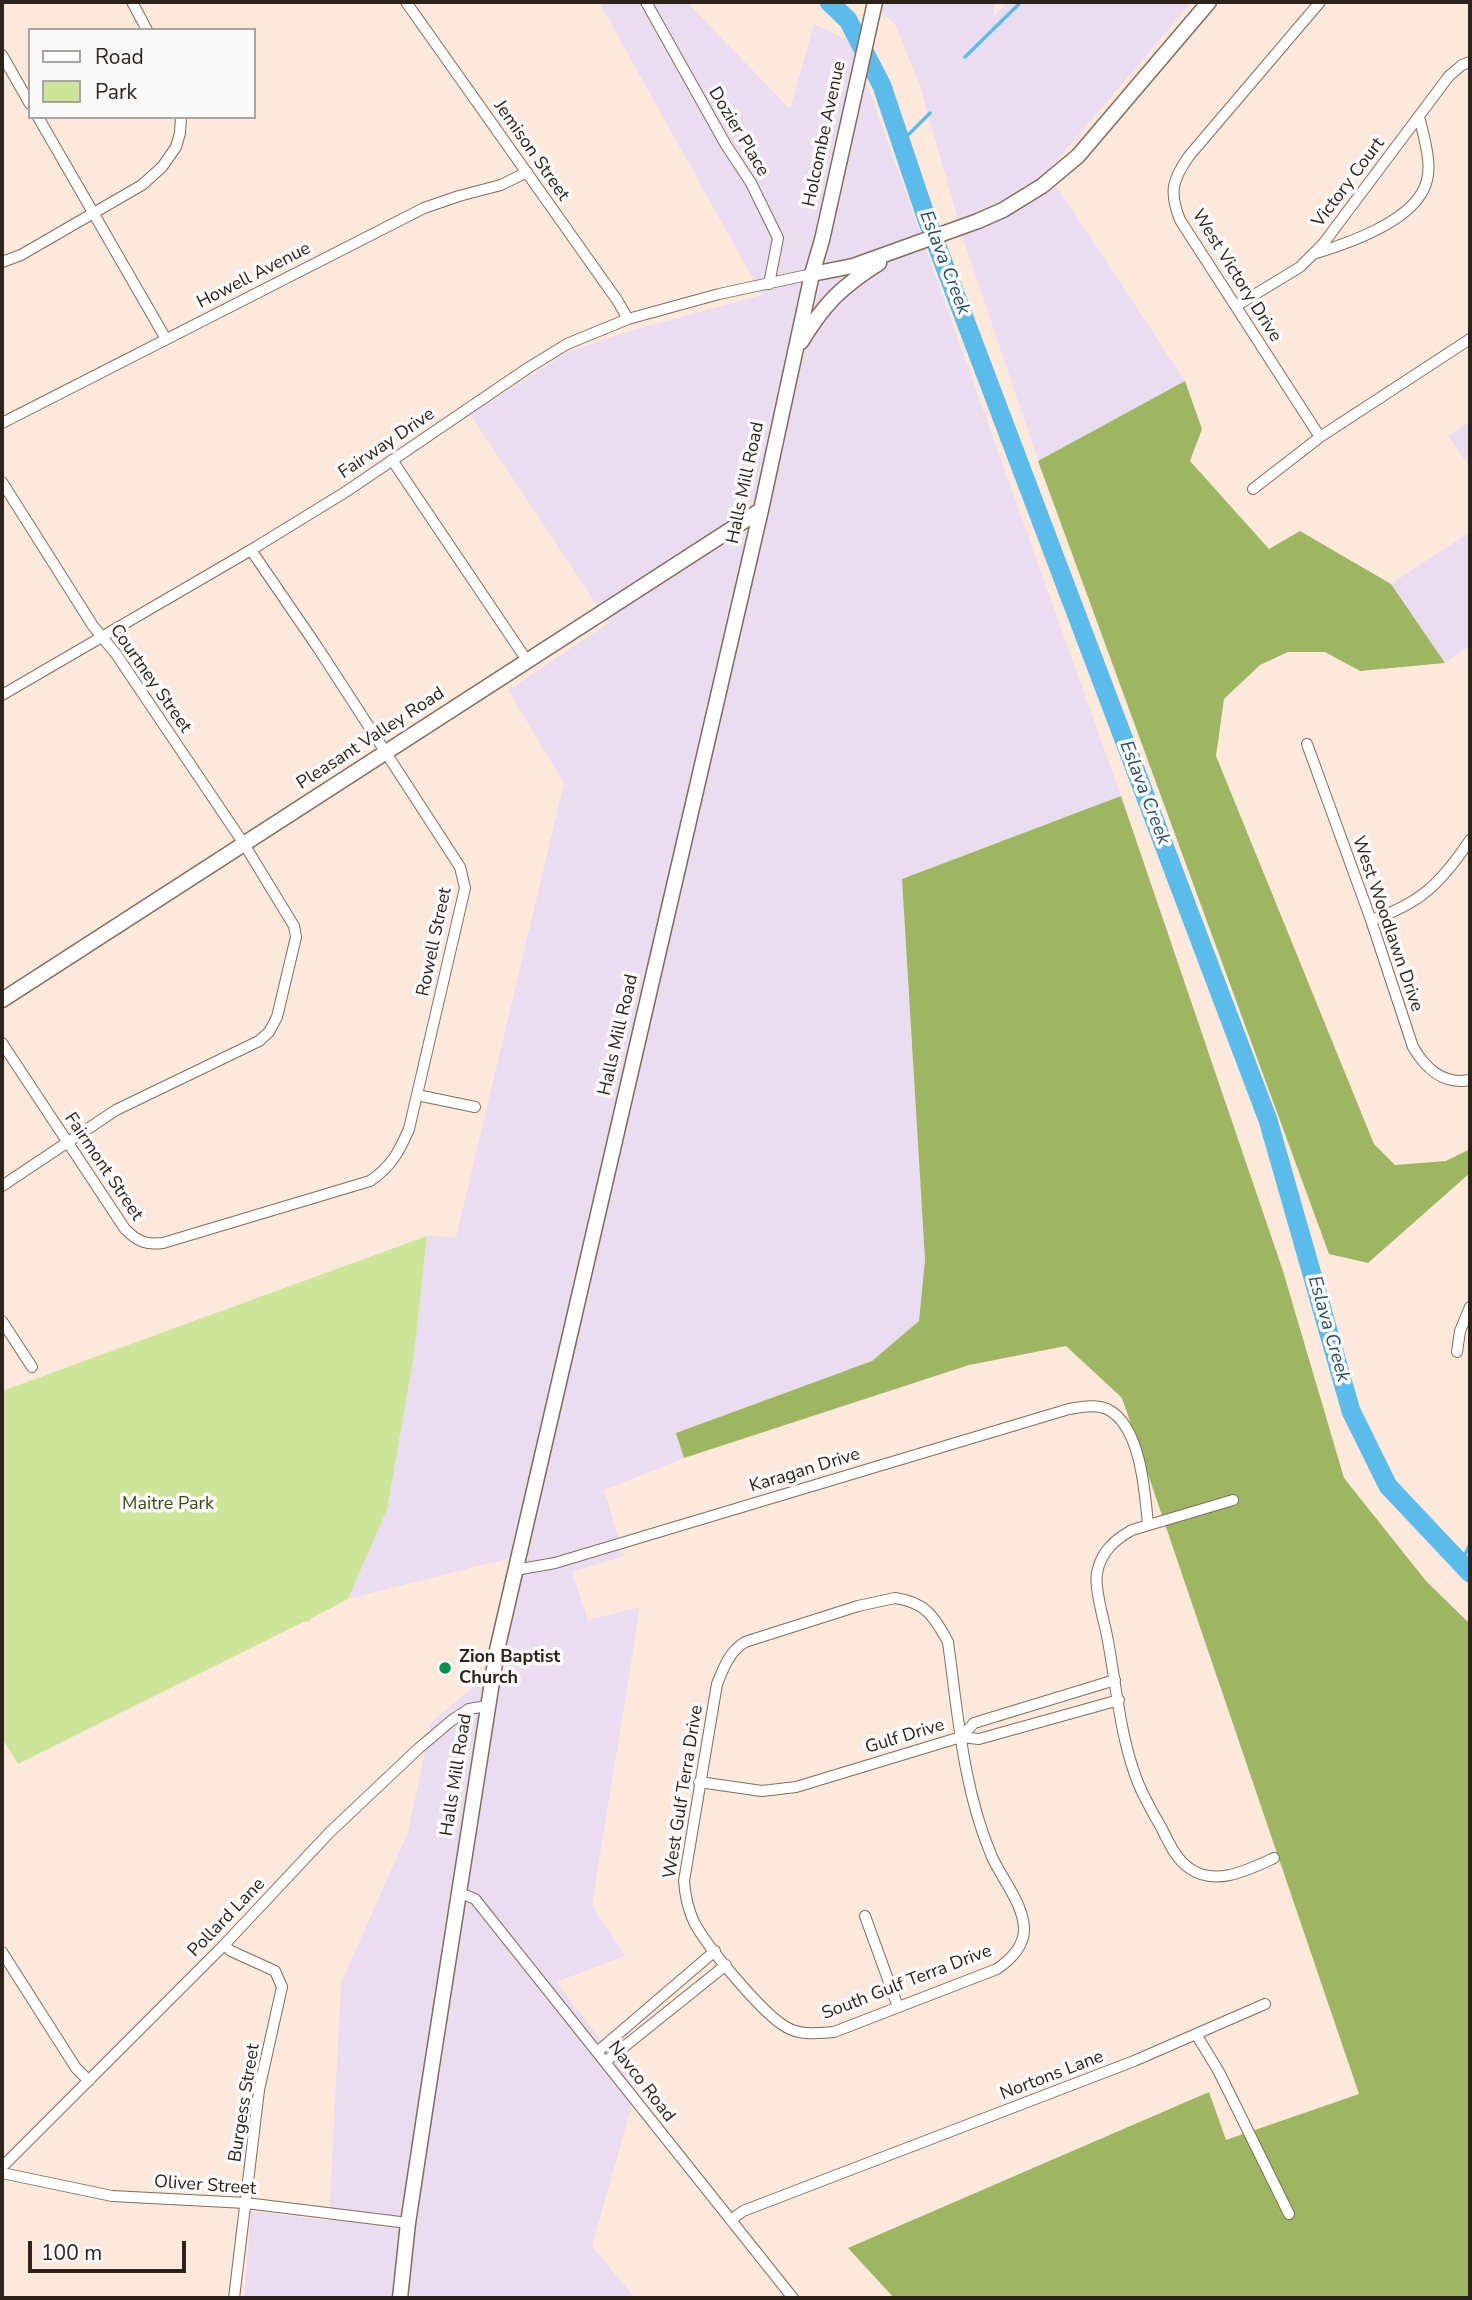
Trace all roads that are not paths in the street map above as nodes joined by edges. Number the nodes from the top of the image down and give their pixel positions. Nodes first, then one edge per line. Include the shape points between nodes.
1 (132, 2) edge
2 (406, 2) edge
3 (646, 2) edge
4 (1209, 2) edge
5 (1320, 2) edge
6 (874, 5) edge
7 (146, 28) edge
8 (2, 55) edge
9 (1470, 62) edge
10 (28, 100) edge
11 (1419, 116) junction
12 (38, 119) edge
13 (181, 119) edge
14 (527, 172) junction
15 (93, 214) junction
16 (901, 248) junction
17 (1312, 255) junction
18 (2, 262) edge
19 (812, 274) junction
20 (769, 284) junction
21 (1236, 306) junction
22 (628, 319) junction
23 (166, 339) junction
24 (1470, 339) edge
25 (795, 353) junction
26 (2, 423) edge
27 (1320, 437) junction
28 (392, 460) junction
29 (2, 482) edge
30 (1253, 489) dead end
31 (761, 510) junction
32 (251, 550) junction
33 (102, 637) junction
34 (528, 662) junction
35 (2, 695) edge
36 (1307, 744) dead end
37 (386, 753) junction
38 (1470, 840) edge
39 (244, 844) junction
40 (1371, 920) junction
41 (2, 1000) edge
42 (2, 1043) edge
43 (1470, 1080) edge
44 (417, 1095) junction
45 (475, 1107) dead end
46 (67, 1143) junction
47 (2, 1186) edge
48 (213, 1229) joint
49 (1470, 1307) edge
50 (2, 1321) edge
51 (1457, 1352) dead end
52 (32, 1367) dead end
53 (1233, 1500) dead end
54 (1148, 1525) junction
55 (515, 1570) junction
56 (722, 1671) joint
57 (1115, 1680) junction
58 (1119, 1700) junction
59 (487, 1706) junction
60 (1031, 1706) junction
61 (1035, 1722) junction
62 (961, 1737) junction
63 (699, 1782) junction
64 (1274, 1858) dead end
65 (458, 1892) junction
66 (865, 1916) dead end
67 (224, 1945) junction
68 (715, 1951) junction
69 (2, 1952) edge
70 (726, 1965) junction
71 (743, 1985) joint
72 (1265, 2004) dead end
73 (898, 2007) junction
74 (1196, 2034) junction
75 (597, 2052) junction
76 (605, 2062) junction
77 (89, 2081) junction
78 (2, 2167) edge
79 (2, 2173) edge
80 (246, 2203) junction
81 (1289, 2214) dead end
82 (731, 2220) junction
83 (408, 2223) junction
84 (234, 2298) edge
85 (400, 2298) edge
86 (793, 2298) edge

1 - 7 street
2 - 14 street, Jemison Street
3 - 20 street, Dozier Place via 778,238
4 - 16 street via 1078,156 1042,186 1003,210
5 - 21 street, West Victory Drive via 1189,156 1172,185 1180,220
6 - 19 street, Holcombe Avenue
8 - 10 street
9 - 11 street, Victory Court via 1449,76
11 - 17 street, Victory Court
11 - 17 street via 1427,180 1418,199 1380,229
12 - 15 street
13 - 15 street via 176,147 162,167 142,185
14 - 22 street, Jemison Street
14 - 23 street, Howell Avenue via 501,185 424,208
15 - 18 street
15 - 23 street
16 - 19 street via 853,266
16 - 25 street via 835,295
17 - 21 street, Victory Court
19 - 20 street, Fairway Drive
19 - 25 street, Halls Mill Road
20 - 22 street, Fairway Drive
21 - 27 street, West Victory Drive
22 - 28 street, Fairway Drive via 558,350
23 - 26 street, Howell Avenue
24 - 27 street
25 - 31 street, Halls Mill Road
27 - 30 street
28 - 32 street, Fairway Drive
28 - 34 street
29 - 33 street, Courtney Street
31 - 34 street, Pleasant Valley Road
31 - 55 street, Halls Mill Road
32 - 33 street, Fairway Drive
32 - 37 street, Rowell Street
33 - 35 street, Fairway Drive
33 - 39 street, Courtney Street
34 - 37 street, Pleasant Valley Road
36 - 40 street, West Woodlawn Drive
37 - 39 street, Pleasant Valley Road
37 - 44 street, Rowell Street via 460,867 465,888
38 - 40 street via 1427,893
39 - 41 street, Pleasant Valley Road
39 - 46 street, Courtney Street via 289,914 296,937 277,1017 269,1032 247,1048 116,1111
40 - 43 street, West Woodlawn Drive via 1422,1061 1435,1075 1457,1082
42 - 46 street, Fairmont Street
44 - 45 street
44 - 48 street, Rowell Street via 399,1154 370,1181
46 - 47 street, Courtney Street
46 - 48 street, Fairmont Street via 137,1241 163,1243
49 - 51 street
50 - 52 street
53 - 54 street
54 - 55 street, Karagan Drive via 1144,1486 1129,1433 1116,1414 1091,1406 569,1559
54 - 57 street via 1118,1537 1106,1549 1096,1576
55 - 59 street, Halls Mill Road
56 - 62 street, South Gulf Terra Drive via 745,1642 858,1606 895,1598 911,1600 937,1622 948,1642
56 - 63 street, West Gulf Terra Drive
57 - 58 street
57 - 60 street
58 - 61 street, Gulf Drive
58 - 64 street via 1141,1791 1188,1868 1211,1877 1227,1876
59 - 65 street, Halls Mill Road
59 - 67 street, Pollard Lane via 469,1709 419,1748 330,1832
60 - 61 street
60 - 62 street via 974,1723
61 - 62 street, Gulf Drive via 979,1738
62 - 63 street, Gulf Drive via 796,1787 762,1791
62 - 73 street, South Gulf Terra Drive via 970,1794 984,1837 1018,1908 1022,1940 1009,1961 997,1969
63 - 68 street, West Gulf Terra Drive via 685,1893 694,1921
65 - 75 street, Navco Road via 475,1899
65 - 83 street, Halls Mill Road
66 - 73 street
67 - 77 street, Pollard Lane
67 - 80 street, Burgess Street via 275,1971 282,1987 259,2090
68 - 70 street, West Gulf Terra Drive
68 - 75 street
69 - 77 street via 76,2068
70 - 71 street, West Gulf Terra Drive
70 - 76 street
71 - 73 street, South Gulf Terra Drive via 769,2015 788,2028 809,2034 834,2032
72 - 74 street, Nortons Lane
74 - 81 street
74 - 82 street, Nortons Lane via 744,2211
75 - 76 street, Navco Road
76 - 82 street, Navco Road
77 - 78 street, Pollard Lane
79 - 80 street, Oliver Street via 112,2196
80 - 83 street, Oliver Street
80 - 84 street, Burgess Street
82 - 86 street, Navco Road
83 - 85 street, Halls Mill Road

